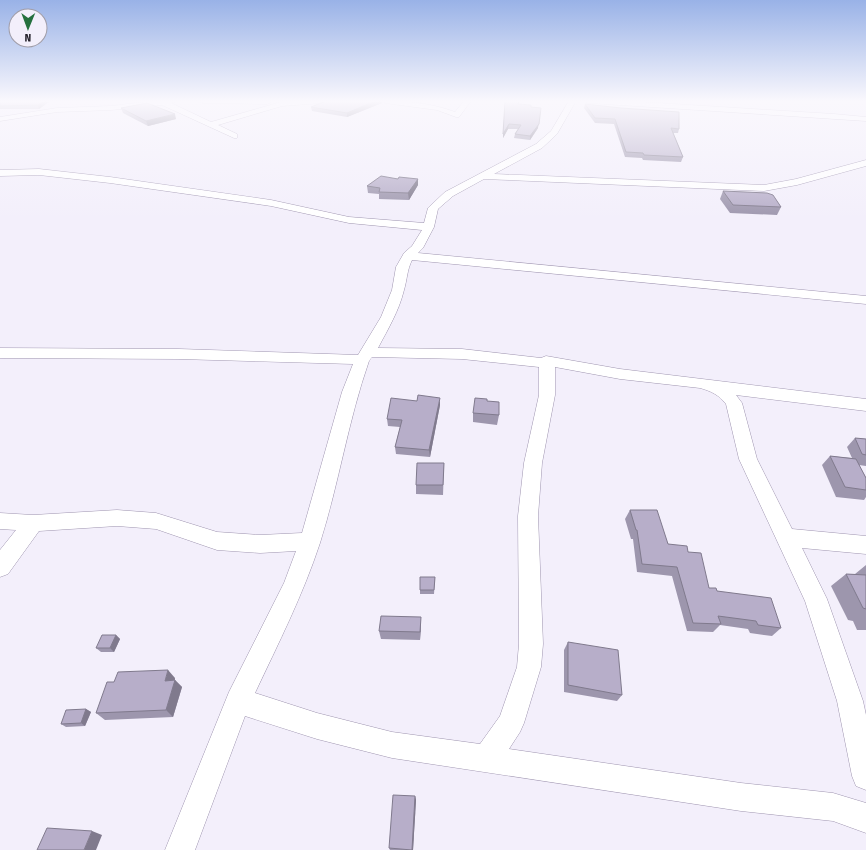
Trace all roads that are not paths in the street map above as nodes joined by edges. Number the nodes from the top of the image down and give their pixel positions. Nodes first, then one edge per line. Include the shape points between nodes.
1 (545, 141) edge
2 (866, 163) edge
3 (0, 173) edge
4 (481, 176) junction
5 (429, 227) junction
6 (408, 256) junction
7 (866, 300) edge
8 (0, 353) edge
9 (365, 356) junction
10 (547, 363) junction
11 (714, 386) junction
12 (866, 405) edge
13 (0, 522) edge
14 (33, 523) junction
15 (785, 537) junction
16 (310, 541) junction
17 (866, 545) edge
18 (0, 567) edge
19 (238, 701) junction
20 (486, 759) junction
21 (866, 776) edge
22 (866, 818) edge
23 (180, 850) edge

1 - 4 street
2 - 4 street via 798,182 764,188
3 - 5 street via 39,172 98,179 271,203 350,220
4 - 5 street via 449,194 433,208
5 - 6 street via 417,248
6 - 7 street
6 - 9 street via 402,267 398,290 388,316
8 - 9 street
9 - 10 street via 462,354
9 - 16 street via 350,392
10 - 11 street via 546,361
10 - 20 street via 547,395 533,463 528,516 531,631 529,667 511,723
11 - 12 street
11 - 15 street via 727,394 734,403 748,459
13 - 14 street
14 - 16 street via 118,518 156,521 217,541 260,544
14 - 18 street
15 - 17 street
15 - 21 street via 816,599 831,643 850,701
16 - 19 street via 294,586
19 - 20 street via 354,737
19 - 23 street
20 - 22 street via 741,798 833,808

